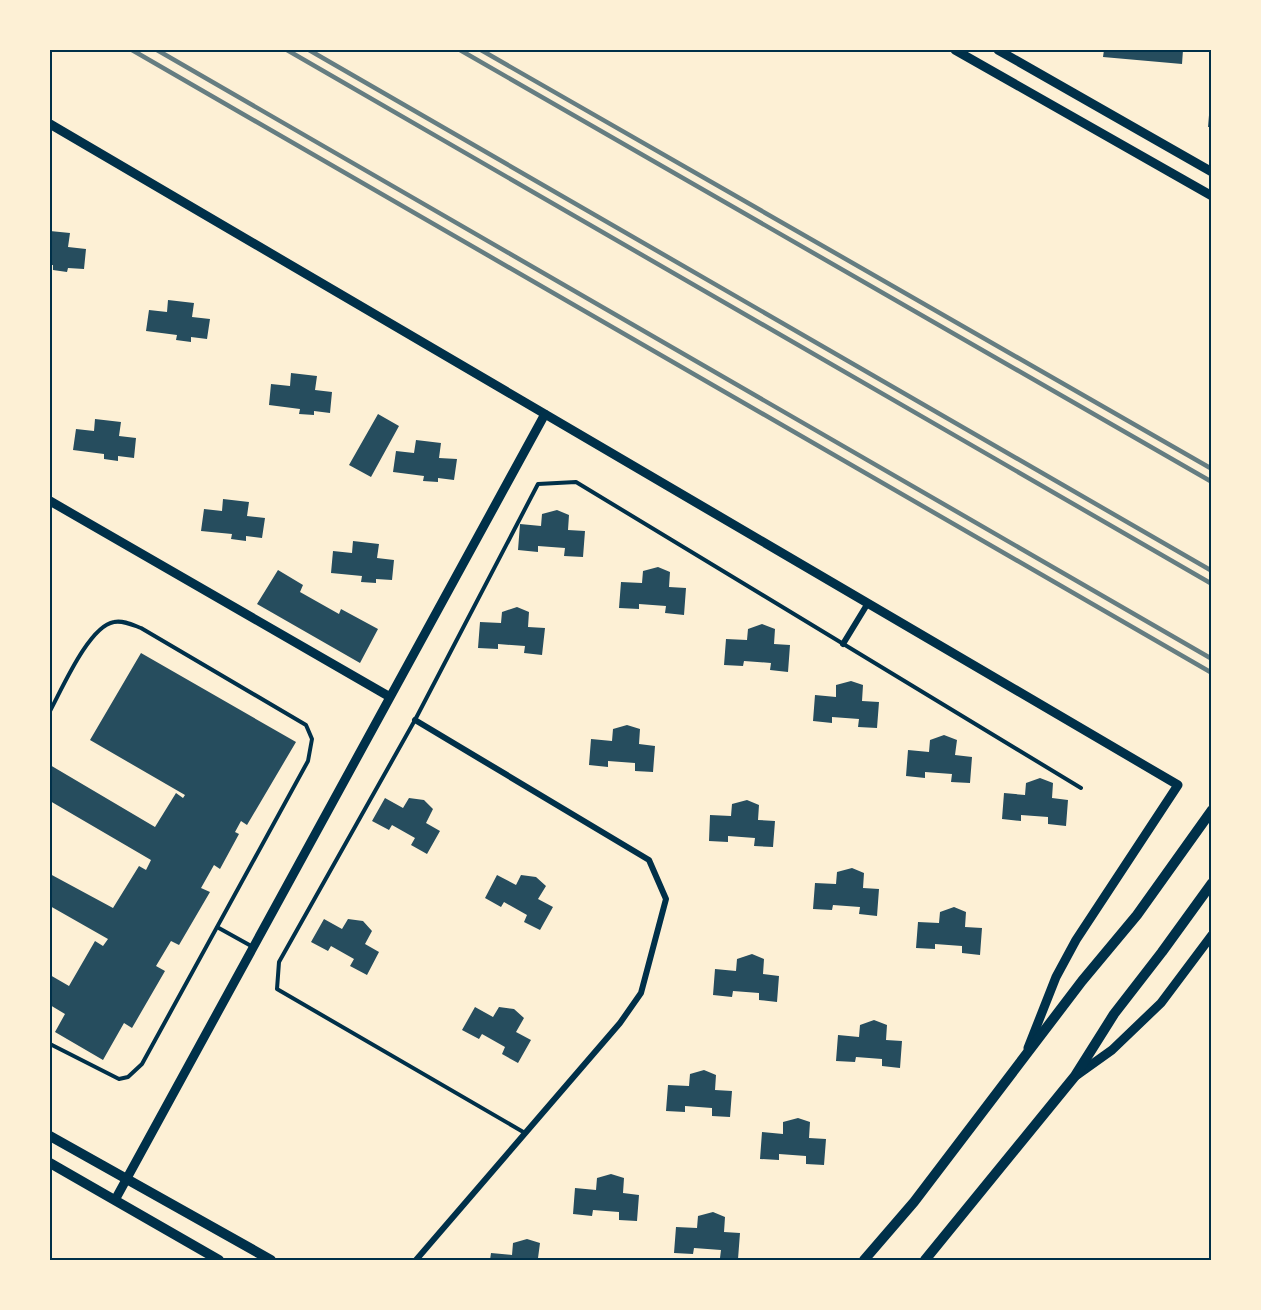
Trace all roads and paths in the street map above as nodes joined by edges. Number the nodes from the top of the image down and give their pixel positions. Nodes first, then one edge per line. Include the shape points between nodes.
1 (954, 50) edge
2 (998, 50) edge
3 (50, 124) edge
4 (1212, 172) edge
5 (1212, 196) edge
6 (545, 414) junction
7 (50, 501) edge
8 (868, 603) junction
9 (843, 644) junction
10 (390, 697) junction
11 (50, 711) edge
12 (415, 720) junction
13 (1081, 788) dead end
14 (1212, 810) edge
15 (1212, 883) edge
16 (217, 927) junction
17 (1212, 935) edge
18 (254, 948) junction
19 (50, 1044) edge
20 (1026, 1054) junction
21 (1075, 1076) junction
22 (525, 1134) junction
23 (50, 1136) edge
24 (50, 1163) edge
25 (127, 1180) junction
26 (115, 1200) junction
27 (219, 1260) edge
28 (272, 1260) edge
29 (416, 1260) edge
30 (864, 1260) edge
31 (925, 1260) edge

1 - 5 street
2 - 4 street
3 - 6 street
6 - 8 street
6 - 10 street
7 - 10 street
8 - 9 street
8 - 20 street via 1178,786 1076,940
9 - 12 lane via 576,482 538,484
9 - 13 lane
10 - 18 street
11 - 16 lane via 93,635 114,622 141,628 310,730 308,761
12 - 22 lane via 279,962 278,989
12 - 22 street via 649,860 666,899 641,993
14 - 20 main road via 1137,915
15 - 21 main road via 1114,1014
16 - 18 lane
16 - 19 lane via 142,1064 128,1077 109,1076
17 - 21 street via 1161,1003 1112,1050
18 - 25 street
20 - 30 main road via 914,1202
21 - 31 main road
22 - 29 street
23 - 25 main road
24 - 26 main road
25 - 26 street
25 - 28 main road
26 - 27 main road

